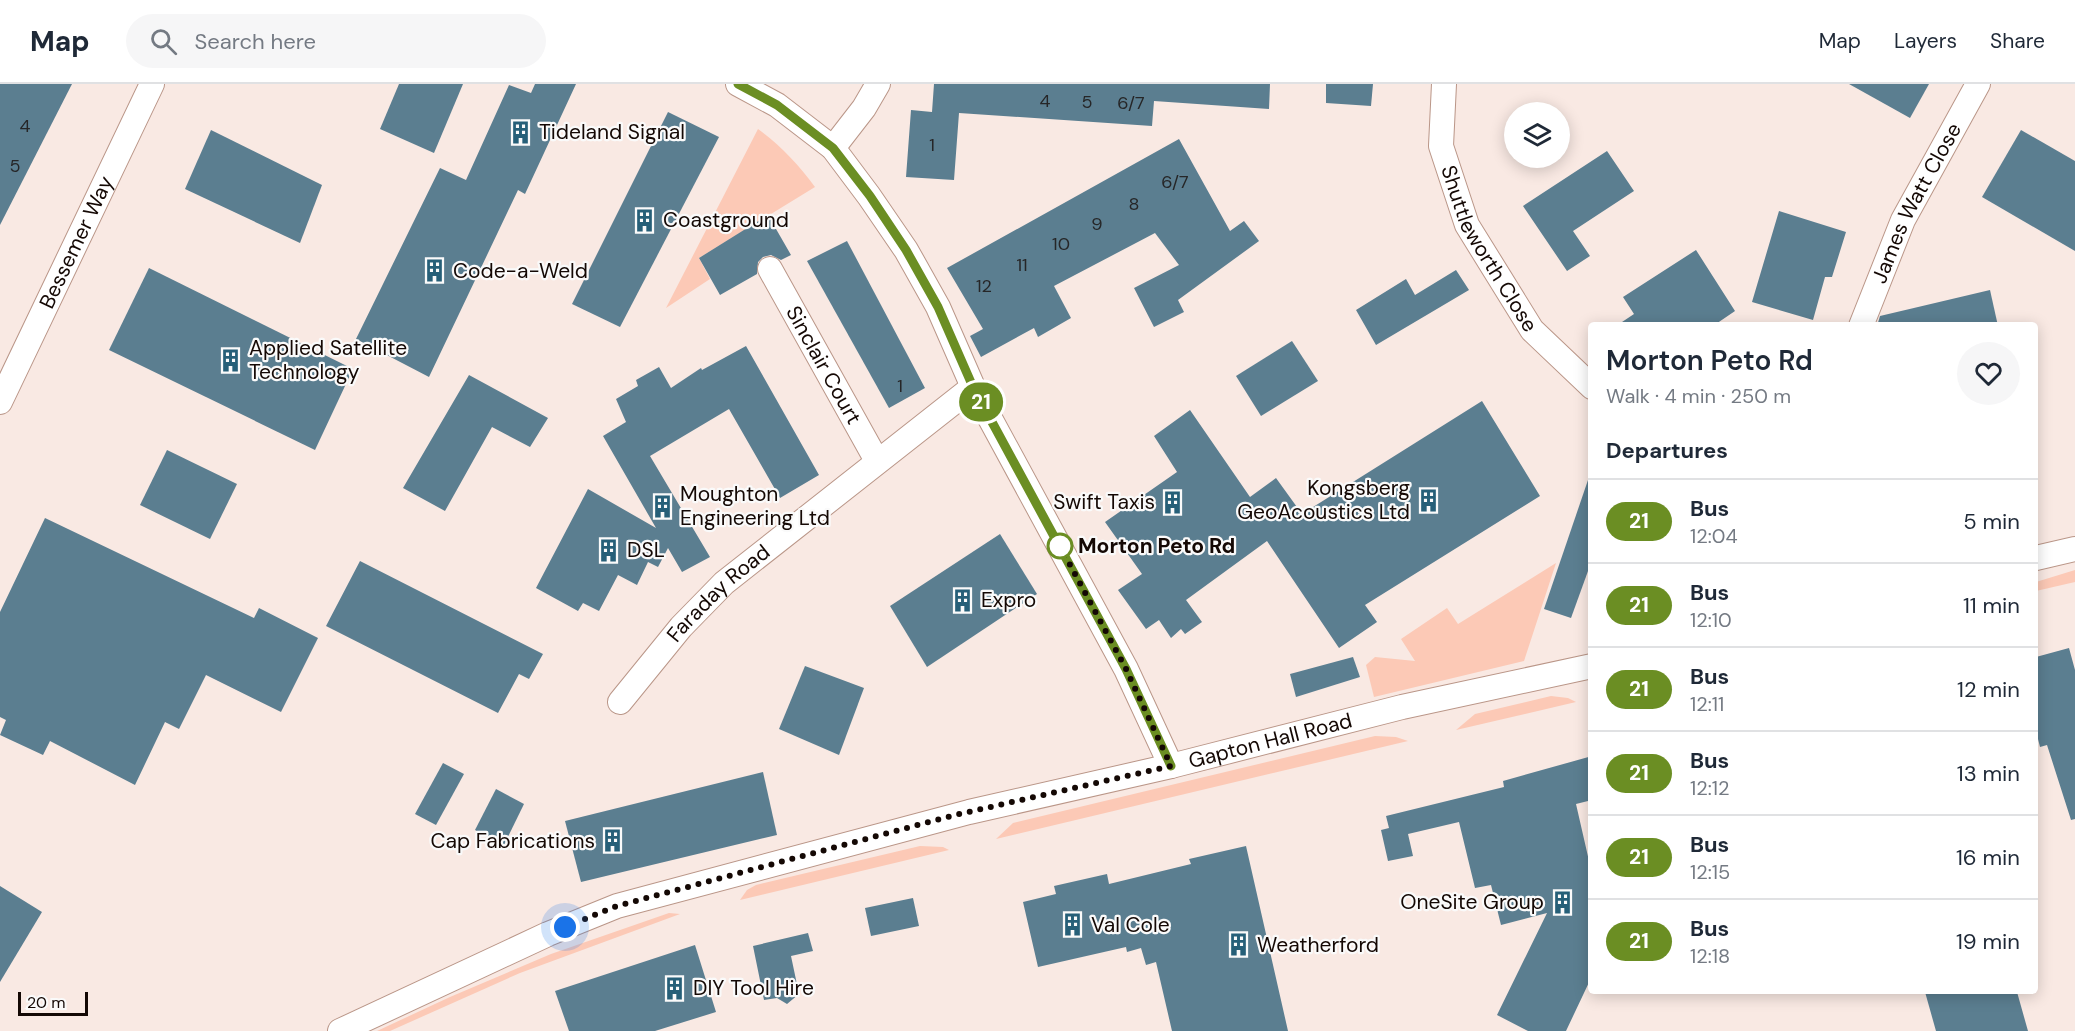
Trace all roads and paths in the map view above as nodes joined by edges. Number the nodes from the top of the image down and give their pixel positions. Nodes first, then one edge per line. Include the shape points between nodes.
1 (152, 84) edge
2 (738, 84) edge
3 (878, 84) edge
4 (1444, 84) edge
5 (1978, 84) edge
6 (833, 148) junction
7 (770, 269) dead end
8 (1863, 322) edge
9 (1588, 383) edge
10 (973, 387) junction
11 (0, 402) edge
12 (877, 461) junction
13 (2075, 549) edge
14 (2038, 558) edge
15 (1588, 667) edge
16 (620, 702) dead end
17 (1171, 766) junction
18 (340, 1031) edge

1 - 11 street, Bessemer Way
2 - 6 street via 777,105
3 - 6 street
4 - 9 street, Shuttleworth Close via 1441,146 1467,225 1532,330
5 - 8 street, James Watt Close via 1903,220
6 - 10 street via 906,250 938,307
7 - 12 street, Sinclair Court
10 - 12 street, Faraday Road
10 - 17 street via 1126,669
12 - 16 street, Faraday Road via 724,583 681,627
13 - 14 street
15 - 17 street, Gapton Hall Road via 1402,707
17 - 18 street, Gapton Hall Road via 955,815 617,906

